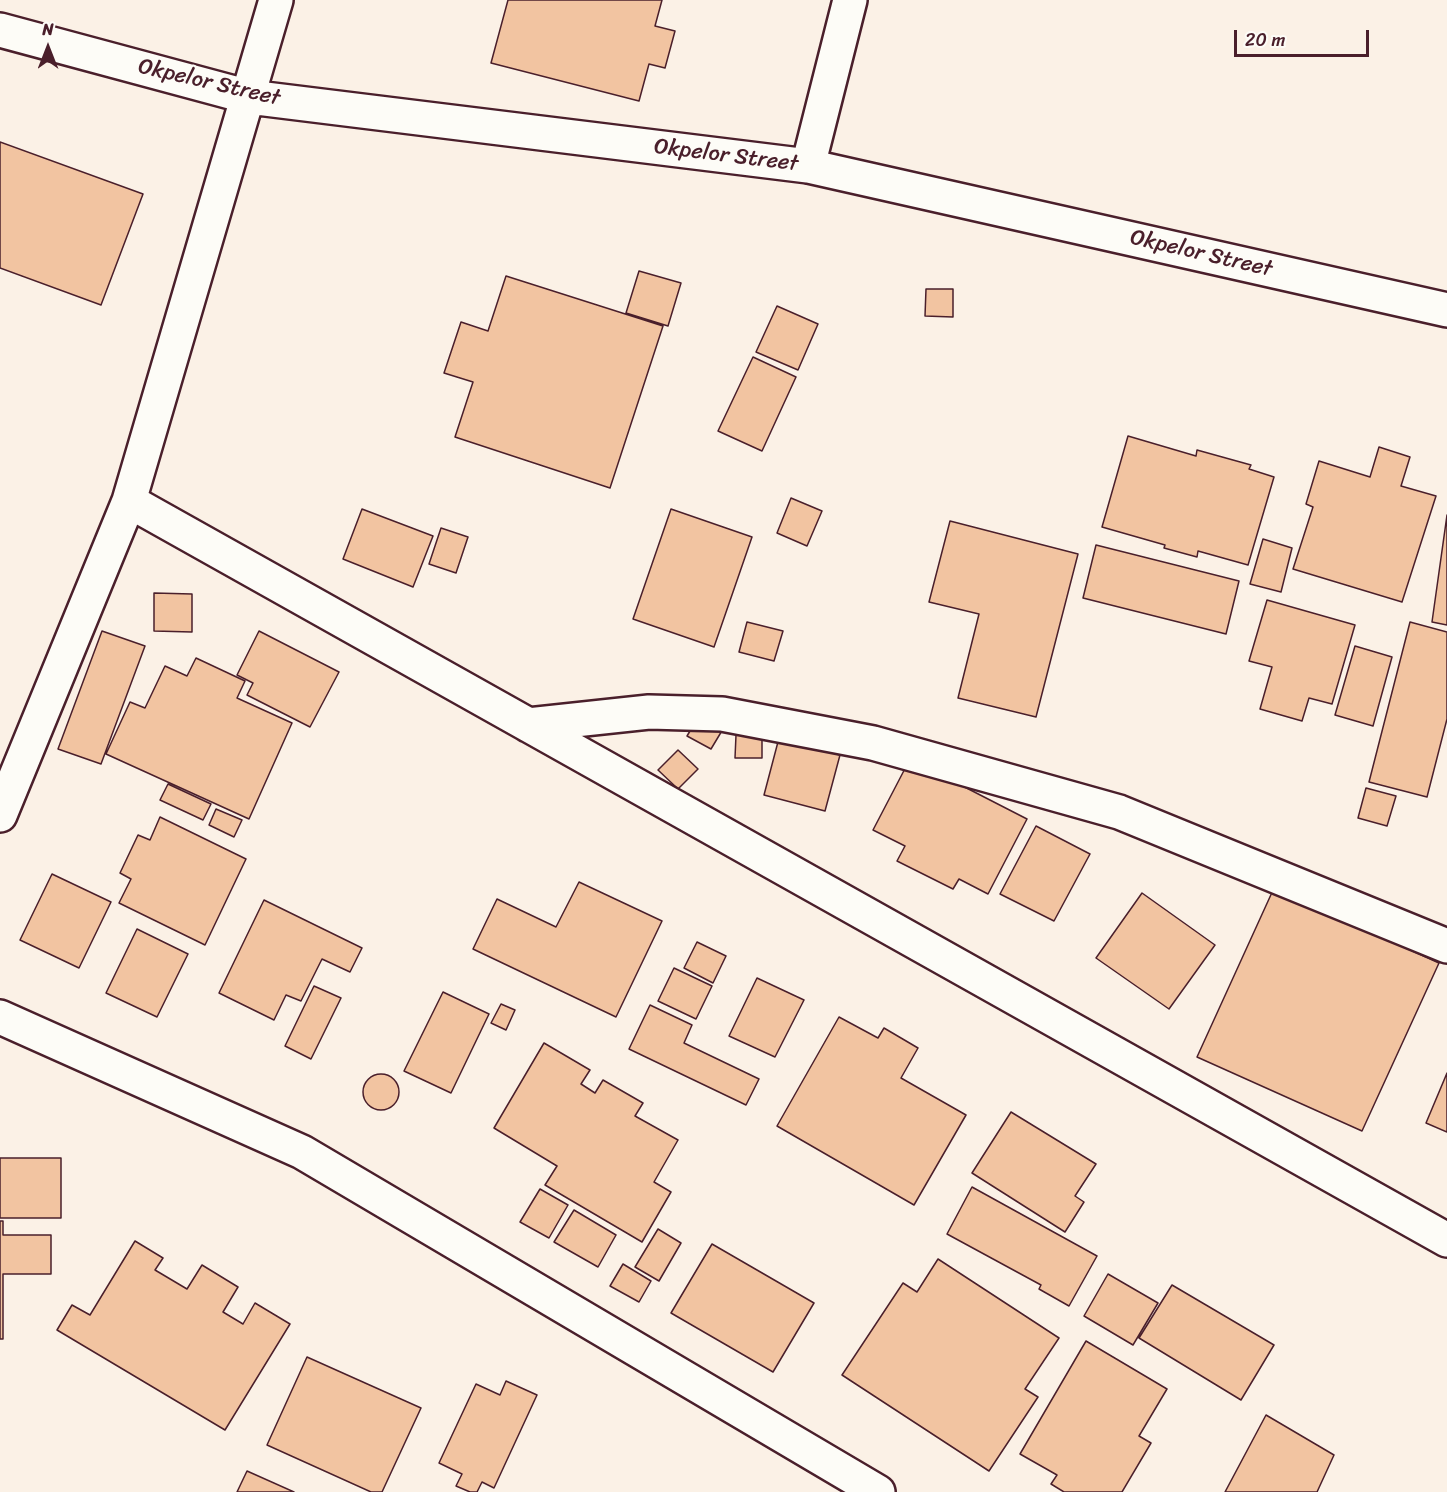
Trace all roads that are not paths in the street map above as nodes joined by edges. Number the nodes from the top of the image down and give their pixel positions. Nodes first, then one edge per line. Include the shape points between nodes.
1 (276, 0) edge
2 (850, 0) edge
3 (0, 30) edge
4 (249, 97) junction
5 (808, 166) junction
6 (1447, 310) edge
7 (129, 501) junction
8 (528, 725) junction
9 (0, 815) edge
10 (1447, 946) edge
11 (0, 1017) edge
12 (1447, 1240) edge
13 (878, 1492) edge

1 - 4 street
2 - 5 street
3 - 4 street, Okpelor Street
4 - 5 street, Okpelor Street
4 - 7 street
5 - 6 street, Okpelor Street
7 - 8 street
7 - 9 street
8 - 10 street via 649,712 722,714 873,743 1119,812
8 - 12 street
11 - 13 street via 302,1152

